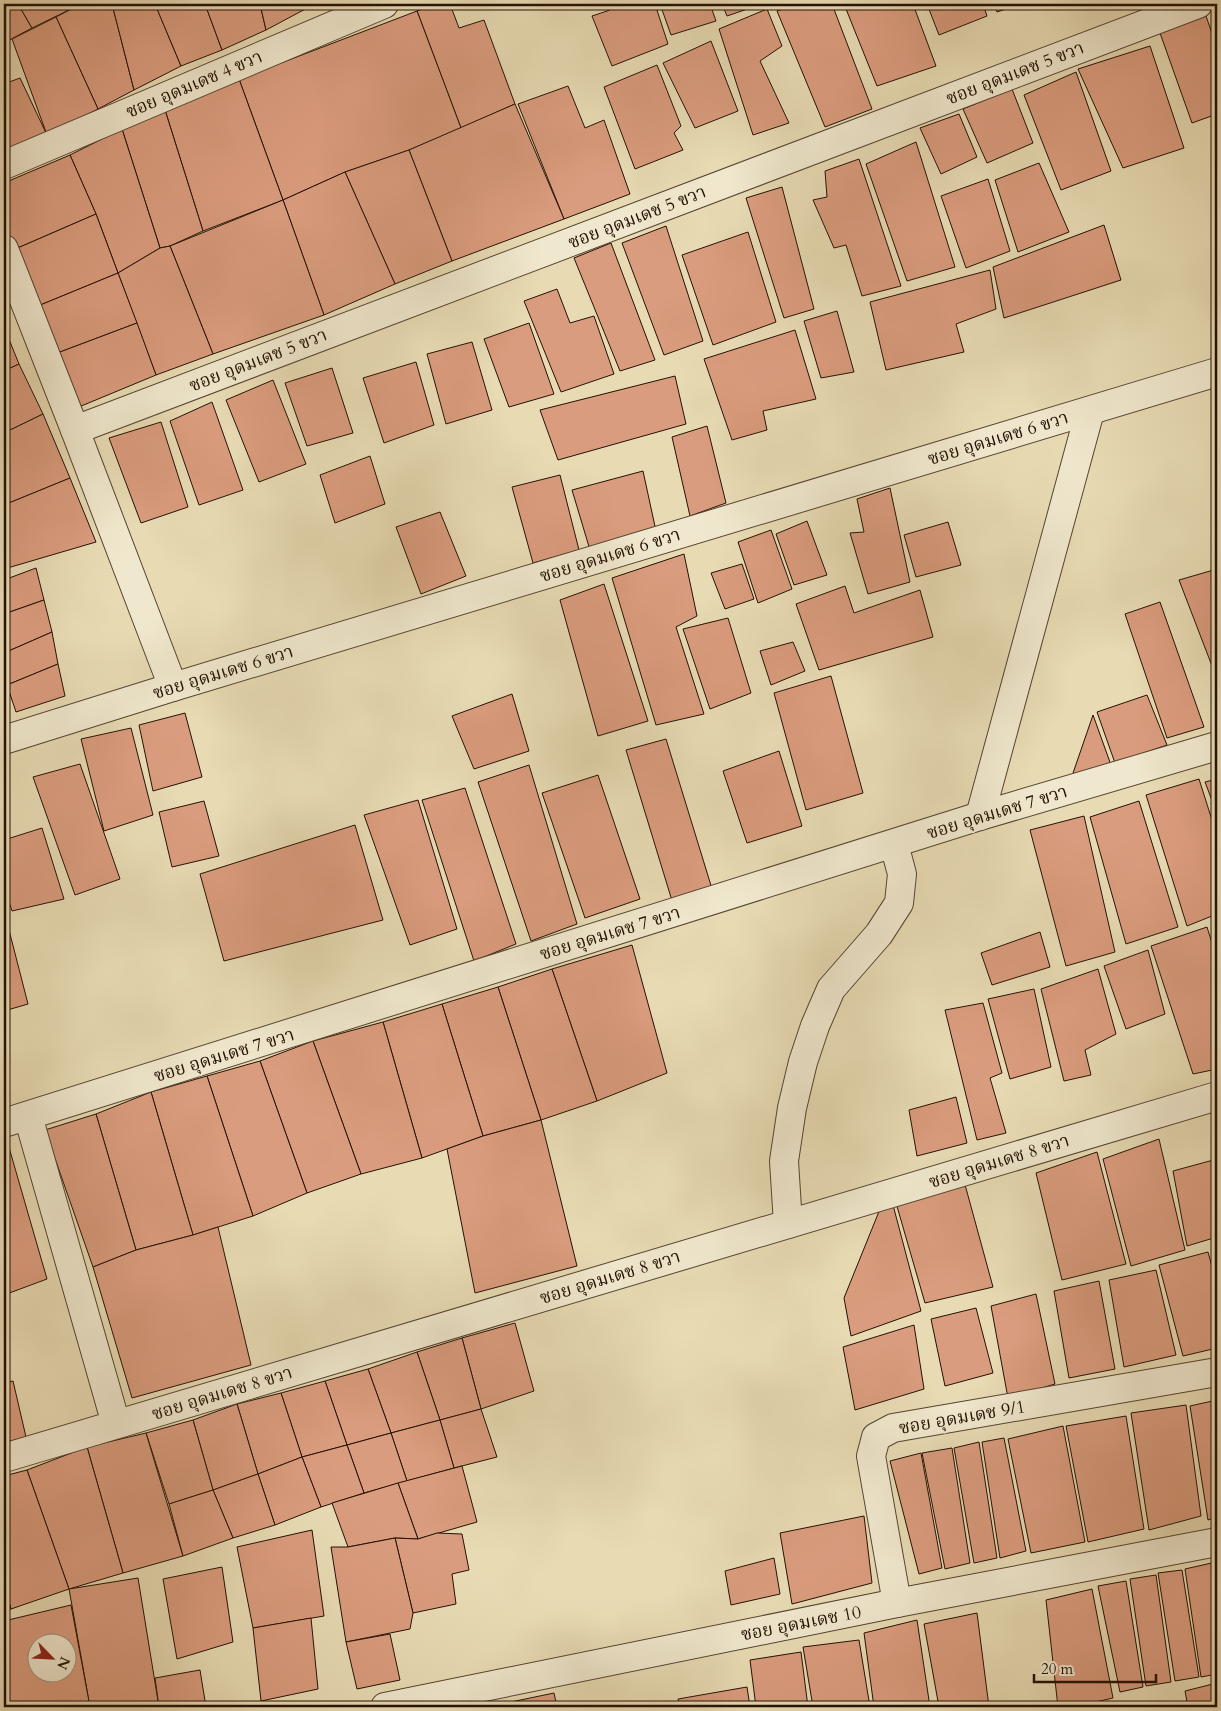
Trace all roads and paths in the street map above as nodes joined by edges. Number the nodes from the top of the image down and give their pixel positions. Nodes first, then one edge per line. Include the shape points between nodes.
1 (384, 4) edge
2 (1198, 4) edge
3 (4, 165) edge
4 (4, 250) edge
5 (1217, 372) edge
6 (1090, 411) junction
7 (75, 430) junction
8 (173, 687) junction
9 (4, 740) edge
10 (1217, 746) edge
11 (980, 816) junction
12 (894, 844) junction
13 (1217, 1096) edge
14 (16, 1120) edge
15 (788, 1224) junction
16 (1217, 1372) edge
17 (116, 1424) junction
18 (4, 1458) edge
19 (1217, 1542) edge
20 (898, 1603) junction
21 (385, 1707) edge

1 - 3 street, ซอย อุดมเดช 4 ขวา
2 - 7 street, ซอย อุดมเดช 5 ขวา
4 - 7 street
5 - 6 street, ซอย อุดมเดช 6 ขวา
6 - 8 street, ซอย อุดมเดช 6 ขวา
6 - 11 street
7 - 8 street
8 - 9 street, ซอย อุดมเดช 6 ขวา
10 - 11 street, ซอย อุดมเดช 7 ขวา
11 - 12 street, ซอย อุดมเดช 7 ขวา
12 - 14 street, ซอย อุดมเดช 7 ขวา
12 - 15 street via 902,874 899,903 879,934 831,989 802,1062 784,1161
13 - 15 street, ซอย อุดมเดช 8 ขวา
14 - 17 street
15 - 17 street, ซอย อุดมเดช 8 ขวา
16 - 20 street, ซอย อุดมเดช 9/1 via 894,1428 876,1437 872,1456
17 - 18 street, ซอย อุดมเดช 8 ขวา
19 - 20 street, ซอย อุดมเดช 10
20 - 21 street, ซอย อุดมเดช 10

